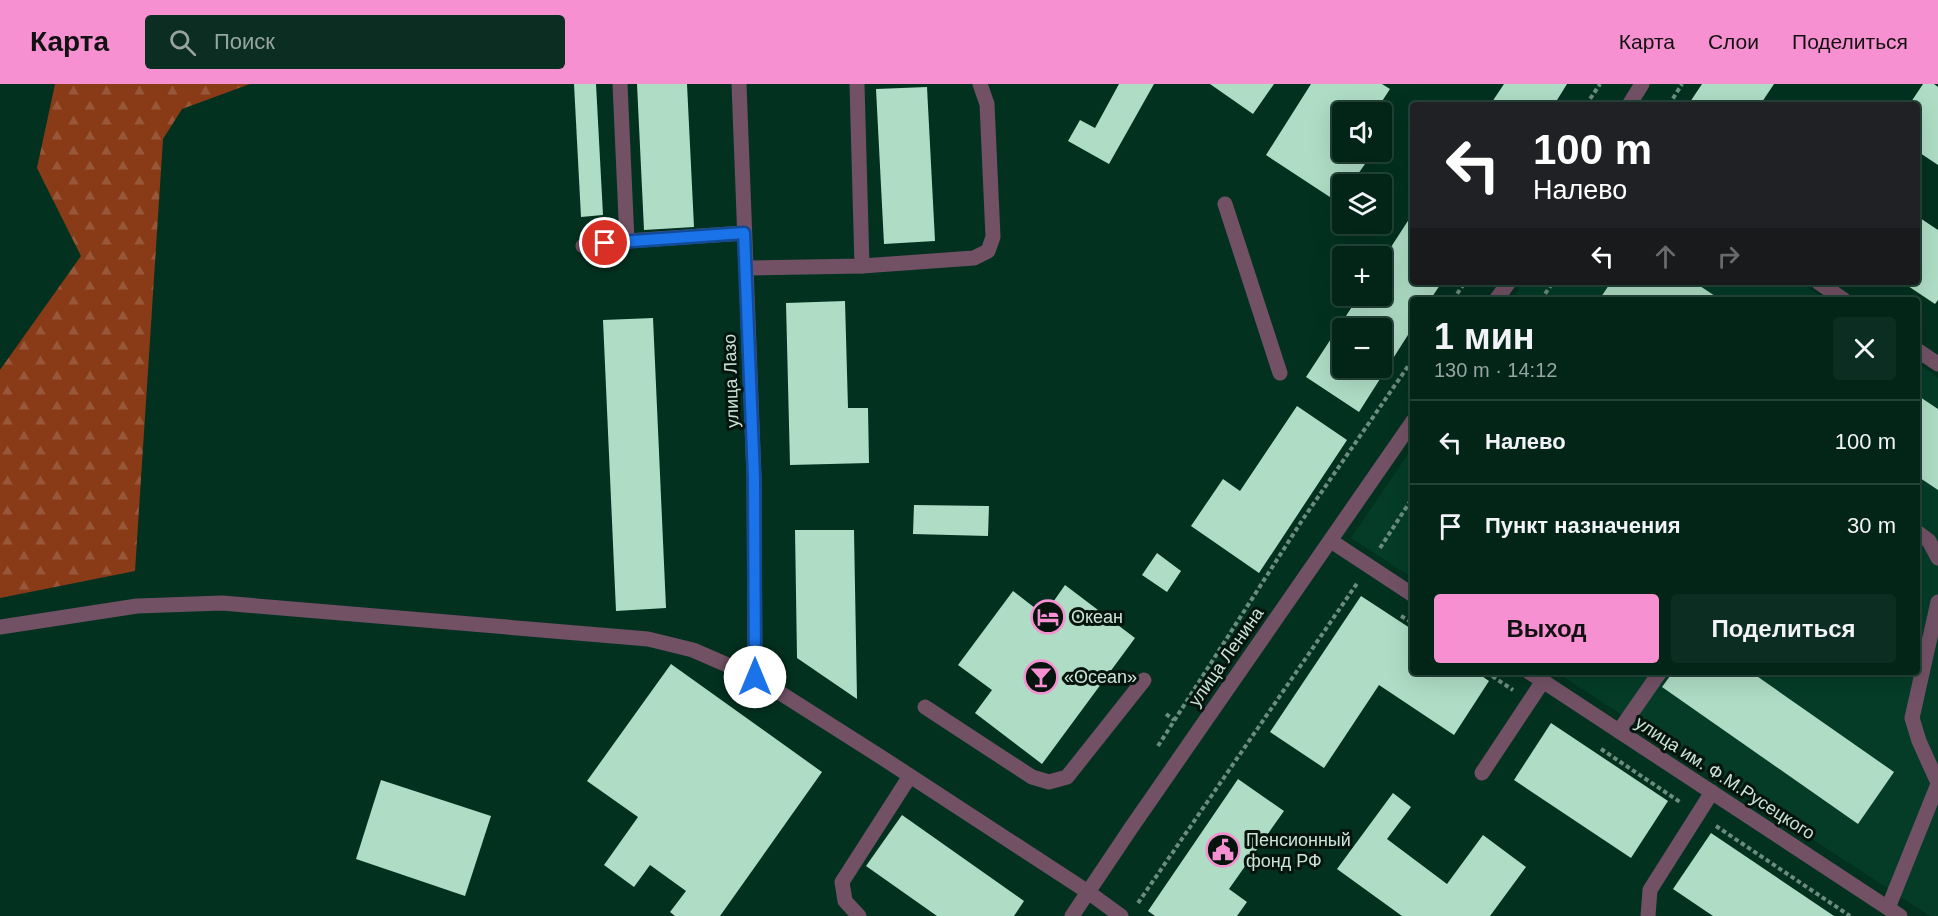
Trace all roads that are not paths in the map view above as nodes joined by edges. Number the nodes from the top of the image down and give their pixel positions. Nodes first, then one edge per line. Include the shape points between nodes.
1 (620, 84) edge
2 (739, 84) edge
3 (857, 84) edge
4 (980, 84) edge
5 (1642, 84) edge
6 (1631, 102) edge
7 (1225, 204) dead end
8 (744, 233) junction
9 (627, 241) junction
10 (584, 246) dead end
11 (862, 266) junction
12 (746, 268) junction
13 (1822, 285) edge
14 (1840, 297) edge
15 (1920, 352) edge
16 (1938, 364) edge
17 (1280, 373) dead end
18 (1410, 425) edge
19 (1920, 534) edge
20 (1331, 541) junction
21 (1938, 558) edge
22 (1410, 593) edge
23 (1938, 602) edge
24 (0, 627) edge
25 (1534, 675) edge
26 (1658, 675) edge
27 (755, 677) junction
28 (1144, 680) dead end
29 (1544, 681) junction
30 (925, 707) dead end
31 (1619, 731) junction
32 (1482, 773) dead end
33 (910, 776) junction
34 (1938, 783) edge
35 (1712, 792) junction
36 (1088, 892) junction
37 (1894, 912) edge
38 (859, 916) edge
39 (1072, 916) edge
40 (1121, 916) edge
41 (1648, 916) edge

1 - 9 street
2 - 8 street, улица Лазо
3 - 11 street
4 - 11 street via 987,104 993,237 988,251 974,258
5 - 6 street
7 - 17 street
8 - 9 street
8 - 12 street, улица Лазо
9 - 10 street
11 - 12 street
12 - 27 street, улица Лазо via 754,477
13 - 14 street
15 - 16 street
18 - 20 street, улица Ленина
19 - 21 street via 1929,541
20 - 22 street
20 - 36 street, улица Ленина
23 - 34 street via 1911,718
24 - 27 street via 137,606 222,603 648,639 693,650
25 - 29 street, улица им. Ф.М.Русецкого
26 - 31 street
27 - 33 street
28 - 30 street via 1067,777 1049,782 1032,777
29 - 31 street, улица им. Ф.М.Русецкого
29 - 32 street
31 - 35 street, улица им. Ф.М.Русецкого
33 - 36 street
33 - 38 street via 842,882 845,901
34 - 37 street
35 - 37 street, улица им. Ф.М.Русецкого
35 - 41 street via 1650,890
36 - 39 street, улица Ленина
36 - 40 street

